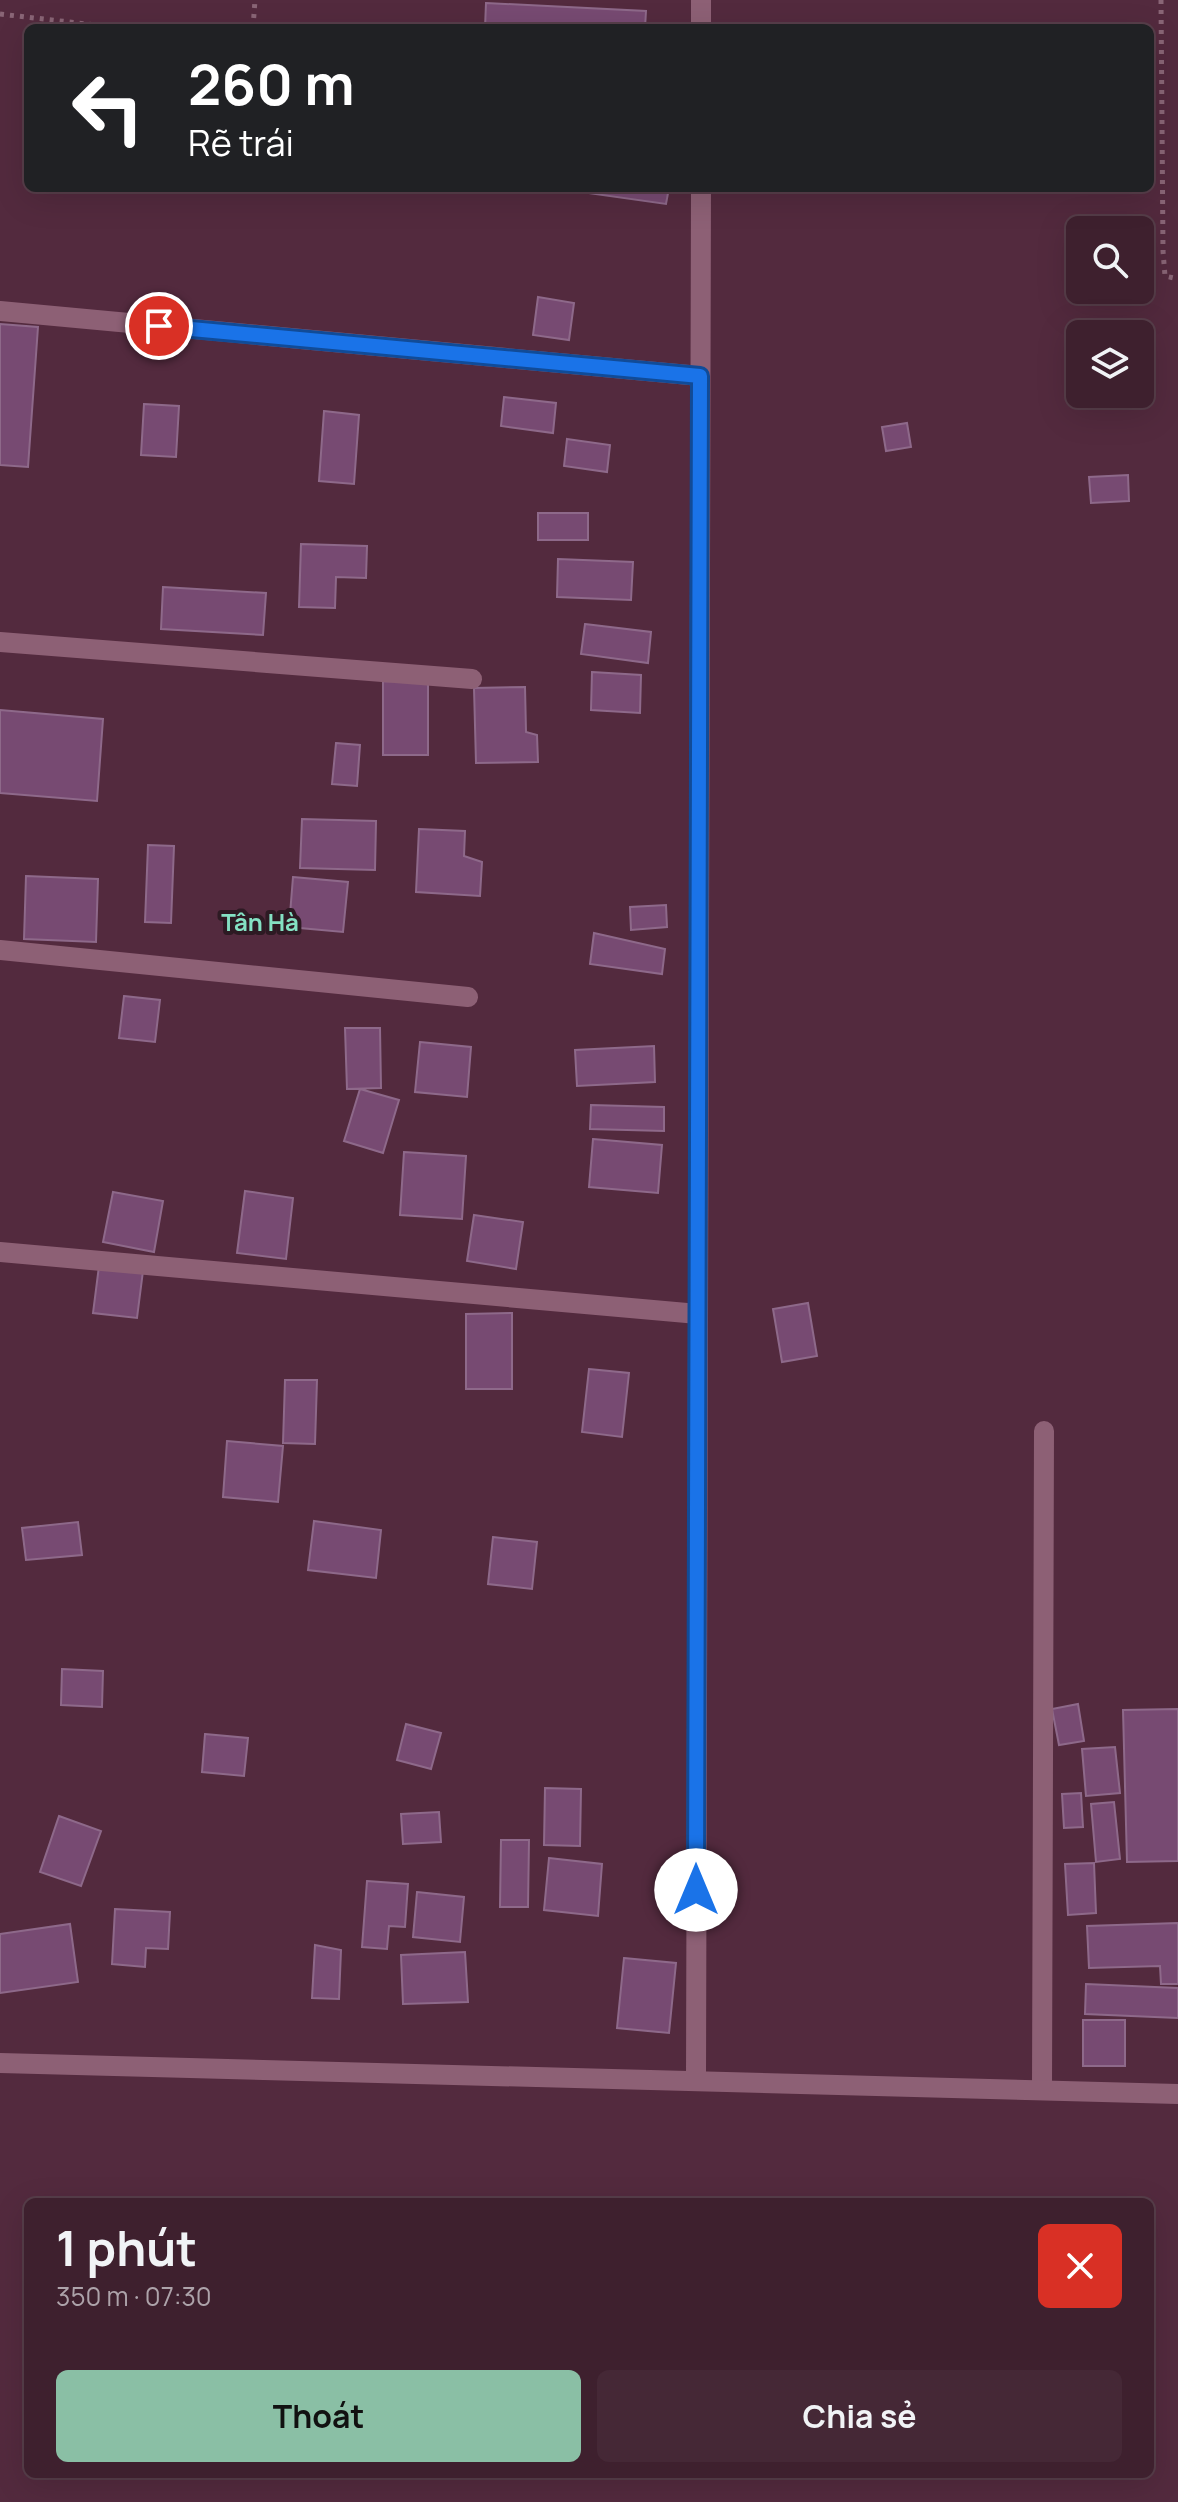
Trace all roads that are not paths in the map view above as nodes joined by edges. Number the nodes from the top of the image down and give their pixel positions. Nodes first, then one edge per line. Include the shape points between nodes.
1 (701, 0) edge
2 (701, 24) edge
3 (701, 192) edge
4 (0, 311) edge
5 (700, 376) junction
6 (0, 642) edge
7 (472, 679) dead end
8 (0, 950) edge
9 (468, 997) dead end
10 (0, 1252) edge
11 (698, 1314) junction
12 (1044, 1431) dead end
13 (0, 2063) edge
14 (696, 2081) junction
15 (1042, 2090) junction
16 (1178, 2094) edge

1 - 2 street
3 - 5 street
4 - 5 street
5 - 11 street
6 - 7 street
8 - 9 street
10 - 11 street
11 - 14 street
12 - 15 street
13 - 14 street
14 - 15 street
15 - 16 street

